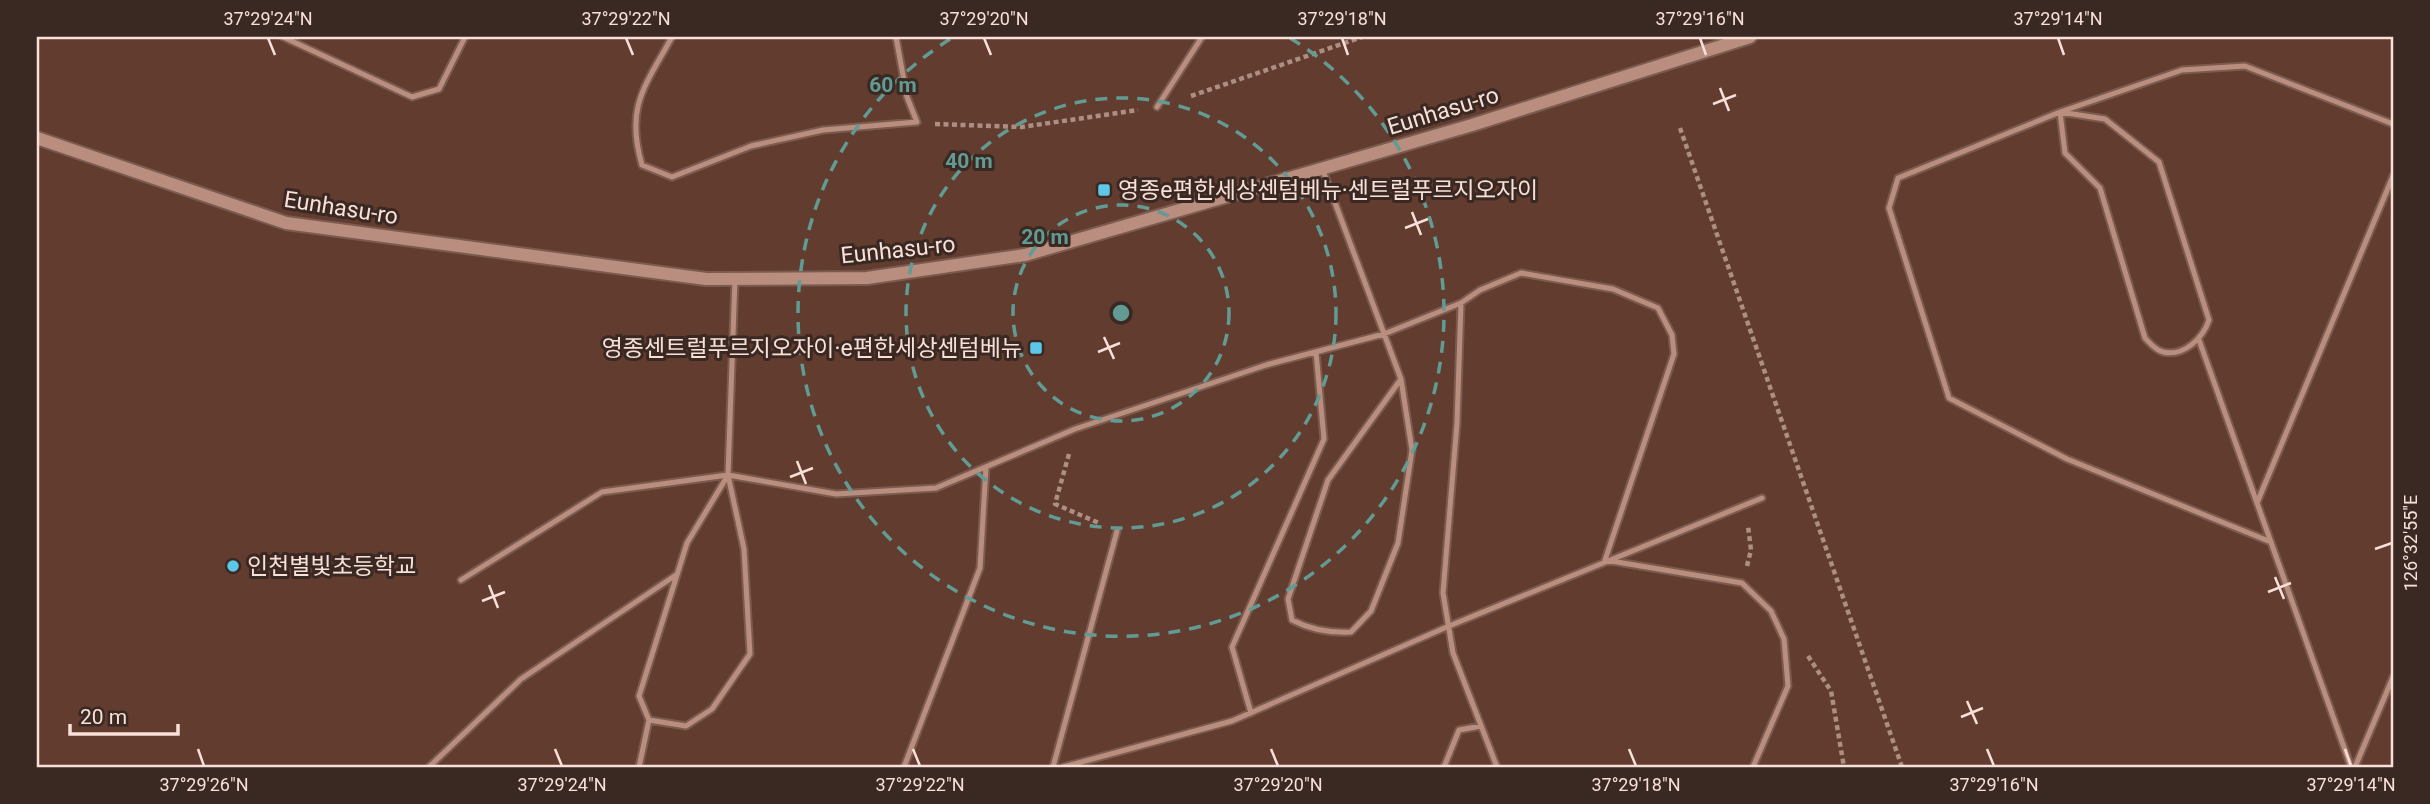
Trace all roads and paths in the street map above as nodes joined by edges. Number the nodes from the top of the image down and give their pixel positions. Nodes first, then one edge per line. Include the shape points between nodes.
1 (283, 37) edge
2 (465, 37) edge
3 (672, 37) edge
4 (895, 37) edge
5 (1202, 37) edge
6 (1750, 37) edge
7 (1157, 107) dead end
8 (2060, 112) junction
9 (2393, 124) edge
10 (1680, 128) dead end
11 (37, 138) edge
12 (1322, 169) junction
13 (2393, 176) edge
14 (735, 279) junction
15 (1461, 303) junction
16 (1384, 334) junction
17 (2199, 340) junction
18 (1316, 352) junction
19 (1401, 379) junction
20 (1076, 429) junction
21 (986, 467) junction
22 (728, 475) junction
23 (1762, 498) dead end
24 (2257, 503) junction
25 (1745, 505) junction
26 (1117, 531) joint
27 (2271, 542) junction
28 (1605, 560) junction
29 (676, 575) junction
30 (461, 580) dead end
31 (1742, 583) junction
32 (1449, 626) junction
33 (1784, 639) junction
34 (2393, 677) edge
35 (1251, 713) junction
36 (649, 720) junction
37 (1481, 726) junction
38 (429, 767) edge
39 (639, 767) edge
40 (904, 767) edge
41 (1052, 767) edge
42 (1063, 767) edge
43 (1444, 767) edge
44 (1497, 767) edge
45 (1753, 767) edge
46 (1844, 767) edge
47 (1902, 767) edge
48 (2353, 767) edge

1 - 2 lane via 412,97 439,89
3 - 4 lane via 638,98 635,141 642,165 672,177 751,146 823,130 917,122
5 - 7 lane
6 - 12 street, Eunhasu-ro
8 - 9 lane via 2182,70 2245,66
8 - 17 lane via 2105,118 2159,162 2209,320
8 - 17 lane via 2065,153 2100,188 2145,338 2164,352 2179,351
8 - 27 lane via 1898,178 1889,208 1950,398 2067,459
10 - 47 path
11 - 14 street, Eunhasu-ro via 286,223 706,279
12 - 14 street, Eunhasu-ro via 1025,255 867,278
12 - 16 lane
13 - 24 lane
14 - 22 lane
15 - 16 lane
15 - 28 lane via 1521,273 1613,289 1658,308 1672,335 1674,354
15 - 32 lane via 1443,593
16 - 18 lane
16 - 19 lane
17 - 24 lane
18 - 20 lane
18 - 35 lane via 1324,439 1232,647
19 - 19 lane via 1328,480 1288,599 1292,620 1307,627 1351,632 1371,611 1398,543 1412,450
20 - 21 lane
20 - 26 path via 1055,504
21 - 22 lane via 936,488 836,494
21 - 40 lane via 980,568
22 - 29 lane via 687,543
22 - 30 lane via 602,492
22 - 36 lane via 744,549 750,654 712,709 686,726
23 - 25 lane
24 - 27 lane
25 - 28 lane
25 - 31 path via 1751,550
26 - 41 lane
27 - 48 lane
28 - 31 lane
28 - 32 lane
29 - 36 lane via 639,696
29 - 38 lane via 521,680
31 - 33 lane via 1771,611
32 - 35 lane
32 - 37 lane via 1453,653
33 - 45 lane via 1788,685
33 - 46 path via 1807,655 1831,691
34 - 48 lane
35 - 42 lane
36 - 39 lane
37 - 43 lane via 1459,730
37 - 44 lane

